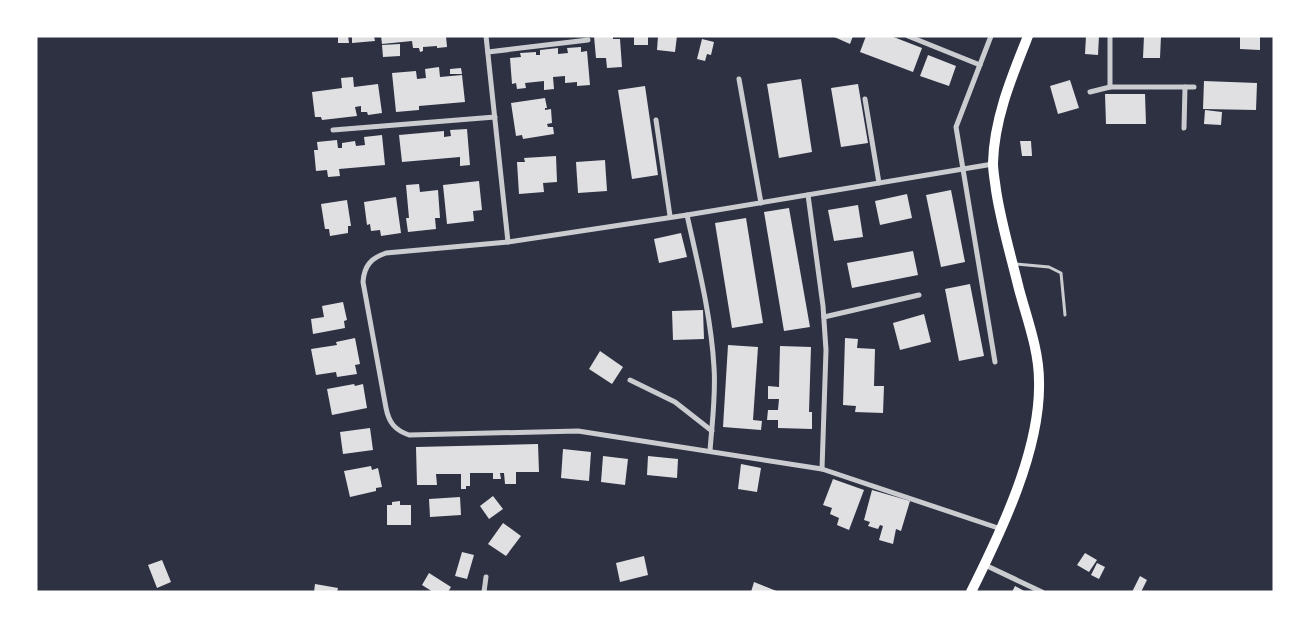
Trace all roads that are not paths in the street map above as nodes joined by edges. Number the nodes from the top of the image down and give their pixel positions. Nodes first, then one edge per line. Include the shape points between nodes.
1 (486, 36) edge
2 (908, 36) edge
3 (991, 36) edge
4 (1028, 36) edge
5 (1110, 36) edge
6 (588, 40) dead end
7 (488, 52) junction
8 (980, 65) junction
9 (739, 79) dead end
10 (1110, 87) junction
11 (1185, 87) junction
12 (1194, 88) dead end
13 (1090, 92) dead end
14 (865, 99) dead end
15 (494, 117) junction
16 (656, 120) dead end
17 (1184, 128) dead end
18 (333, 130) dead end
19 (993, 164) junction
20 (963, 169) junction
21 (879, 183) junction
22 (808, 195) junction
23 (761, 202) junction
24 (687, 215) junction
25 (670, 216) junction
26 (508, 242) junction
27 (1013, 264) junction
28 (919, 295) dead end
29 (1066, 315) dead end
30 (824, 317) junction
31 (995, 362) dead end
32 (630, 380) dead end
33 (712, 431) junction
34 (710, 452) junction
35 (822, 469) junction
36 (1001, 528) junction
37 (984, 564) junction
38 (486, 577) dead end
39 (484, 592) edge
40 (971, 592) edge
41 (1042, 592) edge

1 - 7 street
2 - 8 street
3 - 8 street
4 - 19 main road via 1003,104
5 - 10 street
6 - 7 street
7 - 15 street
8 - 20 street via 956,127
9 - 23 street
10 - 11 street
10 - 13 street
11 - 12 street
11 - 17 street
14 - 21 street
15 - 18 street
15 - 26 street
16 - 25 street
19 - 20 street
19 - 27 main road via 999,213
20 - 21 street
20 - 31 street
21 - 22 street
22 - 23 street
22 - 30 street
23 - 24 street
24 - 25 street
24 - 33 street via 711,335 714,368
25 - 26 street
26 - 34 street via 386,254 378,256 367,266 363,282 388,417 393,426 409,435 578,431
27 - 29 lane via 1048,267 1061,273
27 - 36 main road via 1040,380 1035,428 1028,455
28 - 30 street
30 - 35 street
32 - 33 street via 675,402
33 - 34 street
34 - 35 street
35 - 36 street
36 - 37 main road
37 - 40 main road
37 - 41 street
38 - 39 street

